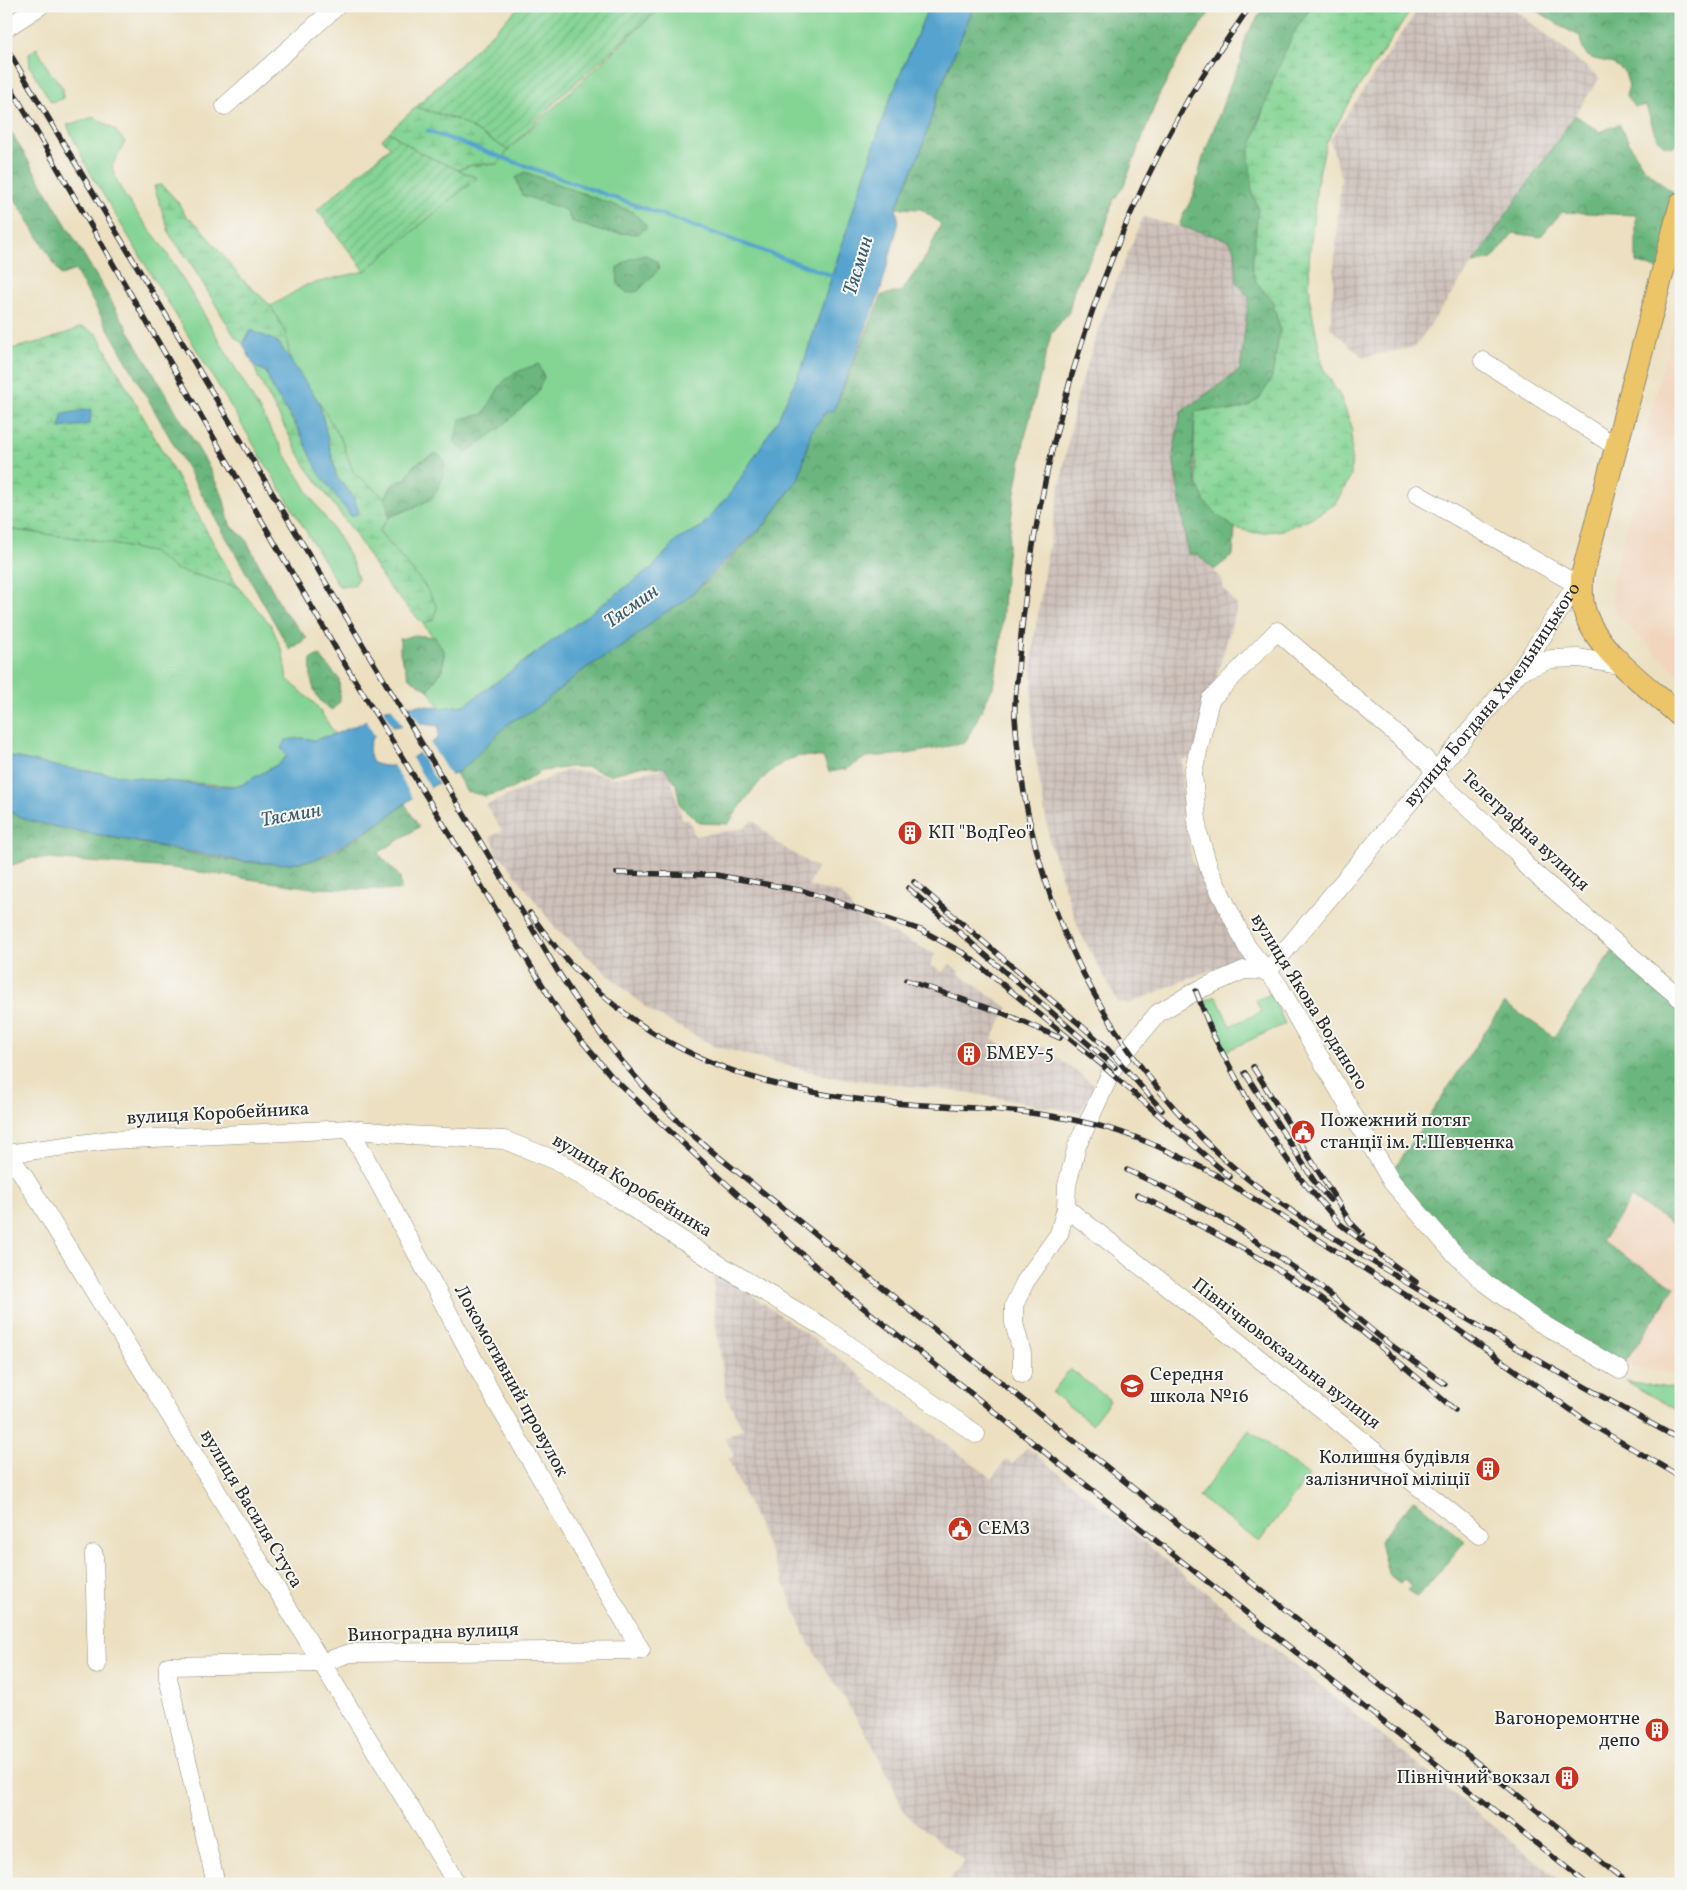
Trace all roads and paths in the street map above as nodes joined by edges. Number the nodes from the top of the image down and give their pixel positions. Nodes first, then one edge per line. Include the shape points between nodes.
1 (337, 6) edge
2 (39, 7) edge
3 (6, 28) edge
4 (224, 106) dead end
5 (1680, 209) edge
6 (1483, 361) dead end
7 (1615, 446) junction
8 (1417, 494) dead end
9 (1580, 581) junction
10 (1277, 630) joint
11 (1624, 666) junction
12 (1520, 671) junction
13 (1681, 717) edge
14 (1436, 774) junction
15 (1268, 971) junction
16 (1681, 998) edge
17 (350, 1129) junction
18 (6, 1154) edge
19 (6, 1160) edge
20 (1066, 1208) junction
21 (1620, 1370) dead end
22 (1022, 1374) dead end
23 (976, 1434) dead end
24 (1479, 1535) dead end
25 (94, 1554) dead end
26 (641, 1650) joint
27 (321, 1664) junction
28 (97, 1665) dead end
29 (216, 1884) edge
30 (457, 1884) edge

1 - 4 street
2 - 3 street
5 - 7 main road, вулиця Богдана Хмельницького
6 - 7 street
7 - 9 main road, вулиця Богдана Хмельницького
8 - 9 street
9 - 11 main road via 1591,627 1606,649
9 - 12 street, вулиця Богдана Хмельницького
10 - 14 street, Телеграфна вулиця via 1425,759
10 - 15 street, вулиця Якова Водяного via 1210,700 1193,773 1198,832 1210,872 1247,947
11 - 12 street via 1578,658 1551,659
11 - 13 main road
12 - 14 street, вулиця Богдана Хмельницького
14 - 15 street, вулиця Богдана Хмельницького
14 - 16 street, Телеграфна вулиця via 1446,788 1516,852 1526,866
15 - 20 street via 1244,970 1196,991 1152,1018 1114,1066 1087,1122 1069,1177
15 - 21 street, вулиця Якова Водяного via 1392,1182 1452,1251 1485,1283 1534,1318
17 - 18 street, вулиця Коробейника via 110,1140
17 - 23 street, вулиця Коробейника via 504,1140 555,1160 823,1327
17 - 26 street, Локомотивний провулок via 493,1396
19 - 27 street, вулиця Василя Стуса via 23,1175
20 - 22 street via 1059,1234 1025,1282 1014,1305 1014,1323 1022,1352
20 - 24 street, Північновокзальна вулиця
25 - 28 street
26 - 27 street, Виноградна вулиця via 350,1653
27 - 29 street, Виноградна вулиця via 168,1666 168,1678
27 - 30 street, вулиця Василя Стуса

